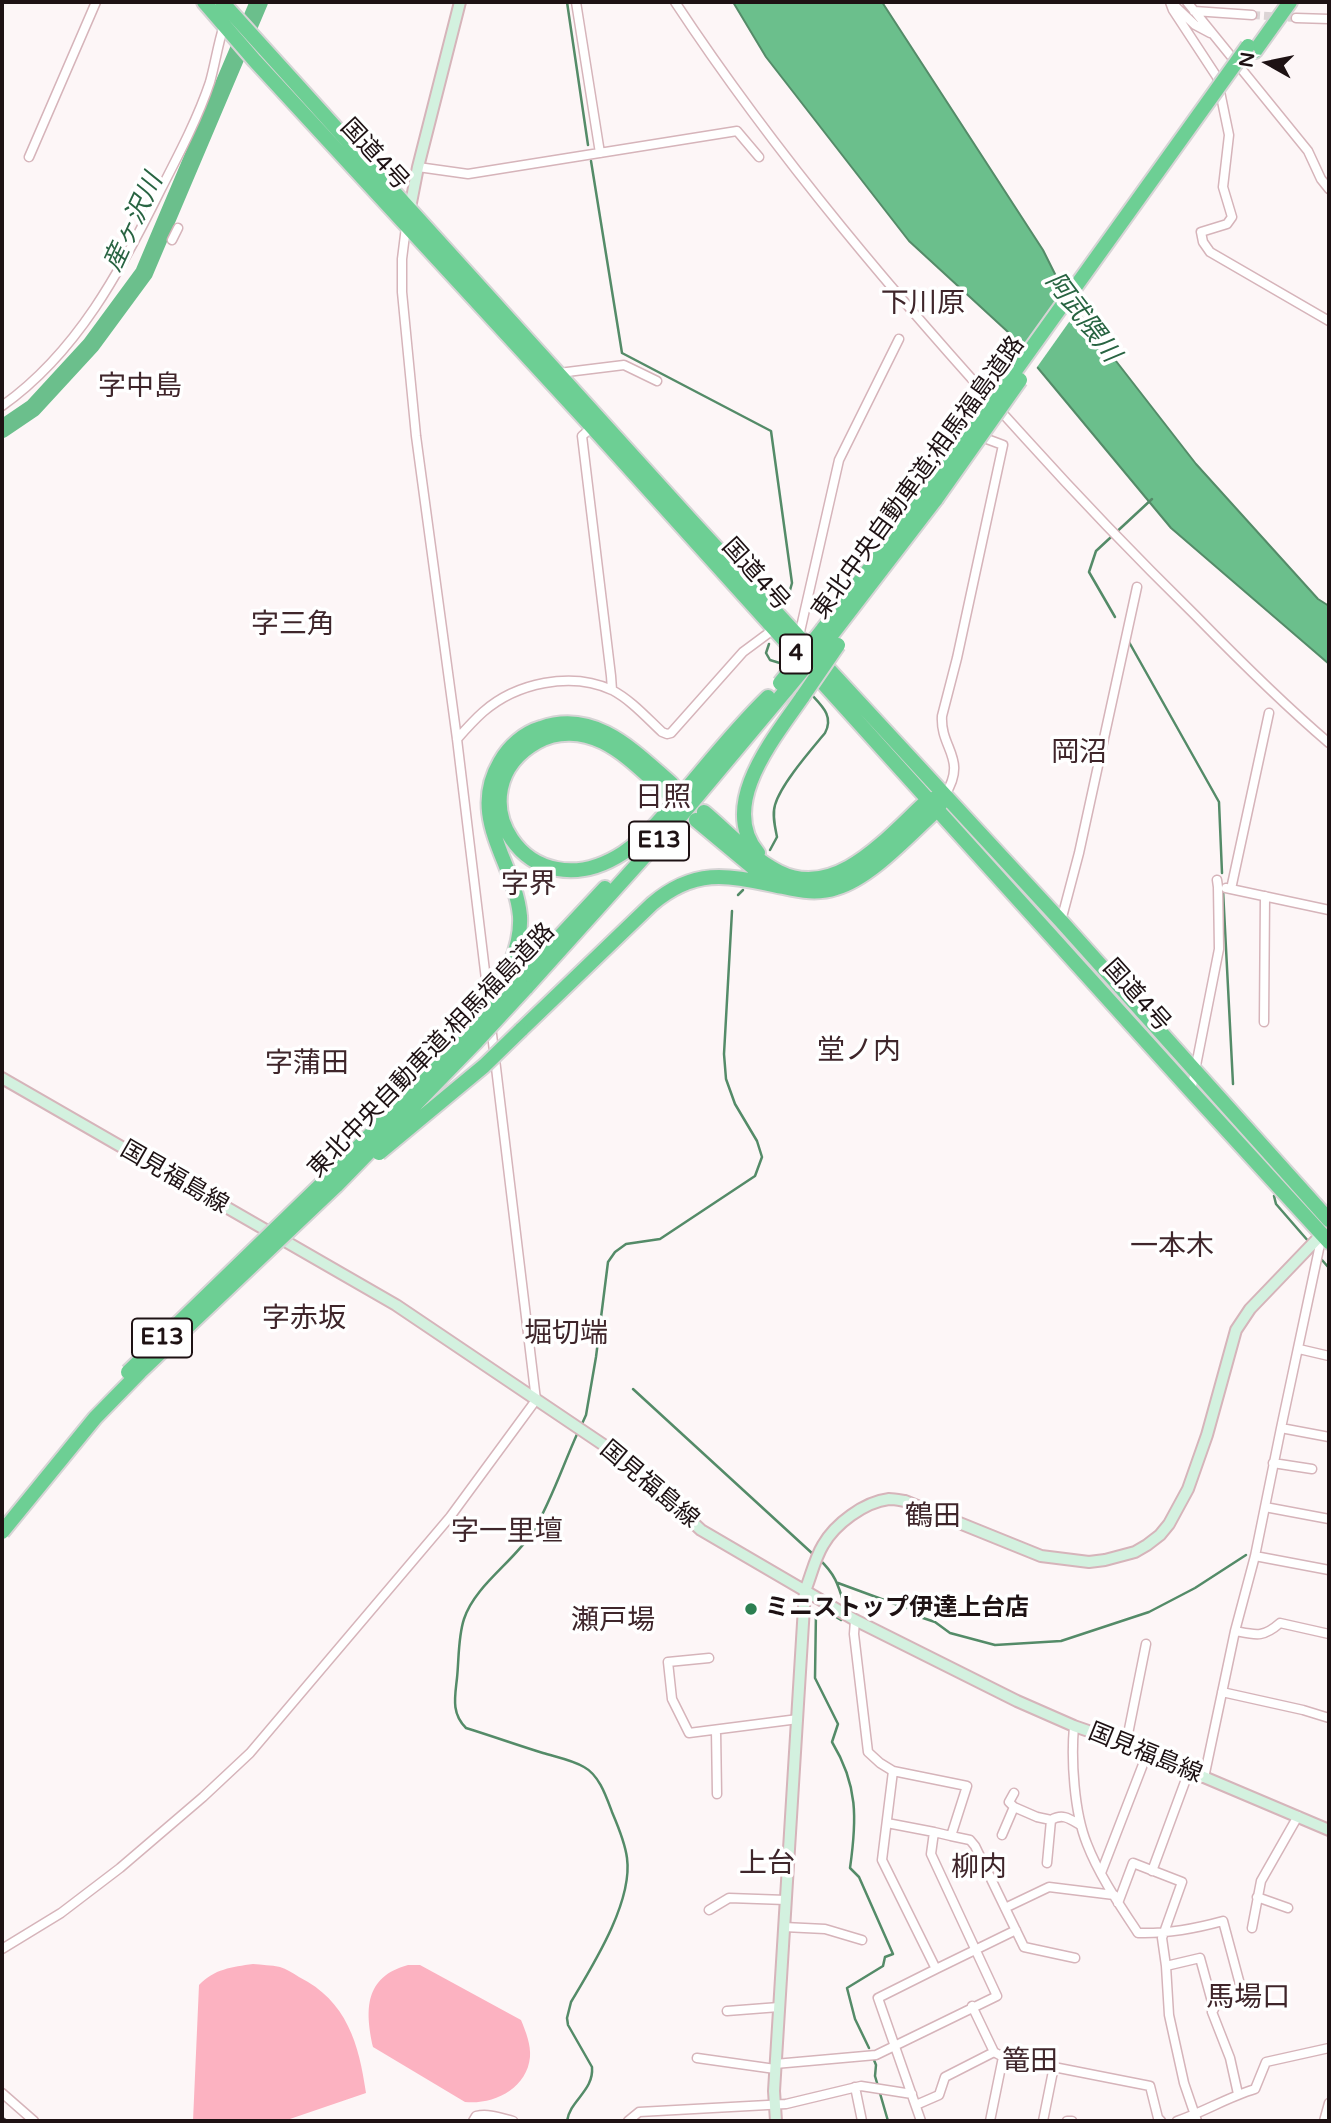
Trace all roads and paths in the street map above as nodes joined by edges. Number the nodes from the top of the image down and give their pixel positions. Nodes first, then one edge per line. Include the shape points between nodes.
1 (96, 2) edge
2 (204, 2) edge
3 (460, 2) edge
4 (576, 2) edge
5 (675, 2) edge
6 (1171, 2) edge
7 (1186, 2) edge
8 (1279, 2) edge
9 (1290, 2) edge
10 (1194, 11) junction
11 (229, 14) edge
12 (1252, 15) tunnel mouth
13 (1328, 16) edge
14 (1296, 18) tunnel mouth
15 (1213, 35) junction
16 (1251, 49) junction
17 (600, 152) junction
18 (29, 157) dead end
19 (759, 157) dead end
20 (418, 167) junction
21 (1329, 189) edge
22 (409, 208) junction
23 (407, 224) junction
24 (178, 228) dead end
25 (172, 240) dead end
26 (1329, 321) edge
27 (899, 339) dead end
28 (559, 373) junction
29 (657, 381) dead end
30 (2, 406) edge
31 (592, 427) junction
32 (960, 429) dead end
33 (931, 496) junction
34 (1137, 587) dead end
35 (774, 629) junction
36 (830, 637) junction
37 (794, 642) junction
38 (784, 686) junction
39 (612, 690) junction
40 (768, 697) junction
41 (1269, 713) dead end
42 (457, 739) junction
43 (1329, 743) edge
44 (945, 795) junction
45 (932, 805) junction
46 (770, 867) junction
47 (784, 887) junction
48 (1231, 889) junction
49 (1265, 896) junction
50 (1329, 910) edge
51 (1061, 920) junction
52 (523, 983) junction
53 (1264, 1022) dead end
54 (1194, 1071) junction
55 (2, 1078) edge
56 (1191, 1091) junction
57 (336, 1170) junction
58 (336, 1186) junction
59 (1328, 1214) edge
60 (1326, 1238) edge
61 (1299, 1349) junction
62 (1329, 1356) edge
63 (536, 1400) junction
64 (1280, 1427) junction
65 (1329, 1437) edge
66 (1273, 1463) junction
67 (1312, 1469) dead end
68 (1265, 1507) junction
69 (2, 1519) edge
70 (1329, 1519) edge
71 (2, 1532) edge
72 (1255, 1556) junction
73 (1329, 1570) edge
74 (805, 1591) junction
75 (855, 1619) junction
76 (1235, 1632) junction
77 (1329, 1634) edge
78 (1146, 1644) dead end
79 (709, 1658) dead end
80 (1222, 1692) junction
81 (1329, 1718) edge
82 (798, 1719) junction
83 (1074, 1726) junction
84 (716, 1730) junction
85 (1126, 1744) junction
86 (1147, 1754) junction
87 (893, 1771) junction
88 (1189, 1771) junction
89 (1204, 1778) junction
90 (1014, 1793) dead end
91 (717, 1794) dead end
92 (1014, 1807) junction
93 (1298, 1816) junction
94 (1051, 1820) junction
95 (887, 1824) junction
96 (1080, 1825) junction
97 (1329, 1830) edge
98 (934, 1832) junction
99 (1002, 1835) dead end
100 (950, 1836) junction
101 (1046, 1863) dead end
102 (1152, 1871) junction
103 (1101, 1873) junction
104 (1257, 1897) junction
105 (1116, 1899) junction
106 (786, 1900) junction
107 (1005, 1908) junction
108 (1288, 1908) dead end
109 (709, 1910) dead end
110 (784, 1927) junction
111 (1252, 1928) dead end
112 (1016, 1930) junction
113 (1164, 1933) junction
114 (862, 1940) dead end
115 (2, 1949) edge
116 (976, 1949) junction
117 (1075, 1958) dead end
118 (1166, 1966) junction
119 (936, 1969) junction
120 (1245, 2003) dead end
121 (972, 2006) junction
122 (779, 2007) junction
123 (727, 2011) dead end
124 (895, 2045) junction
125 (1329, 2048) edge
126 (994, 2052) junction
127 (1003, 2057) junction
128 (697, 2058) dead end
129 (775, 2066) junction
130 (1054, 2066) junction
131 (855, 2087) junction
132 (2, 2093) edge
133 (1238, 2094) junction
134 (912, 2095) junction
135 (1329, 2103) edge
136 (774, 2104) junction
137 (916, 2105) junction
138 (1195, 2118) edge
139 (34, 2121) edge
140 (473, 2121) edge
141 (513, 2121) edge
142 (628, 2121) edge
143 (776, 2121) edge
144 (862, 2121) edge
145 (921, 2121) edge
146 (990, 2121) edge
147 (1042, 2121) edge
148 (1161, 2121) edge
149 (1177, 2121) edge
150 (1324, 2121) edge

1 - 18 street
2 - 11 highway, 国道4号 / 4
3 - 20 street
4 - 17 street
5 - 43 street via 822,203 975,383 1122,543
6 - 15 street
6 - 26 street via 1217,76 1229,135 1223,187 1232,217 1201,232 1203,242 1210,252
7 - 10 street
8 - 16 highway, 東北中央自動車道;相馬福島道路 / E13
9 - 16 highway, 東北中央自動車道;相馬福島道路 / E13
10 - 12 street
10 - 15 street
11 - 22 highway, 国道4号 / 4
11 - 23 highway, 国道4号 / 4 via 255,61
11 - 30 street via 207,89 135,241 69,342 36,380
13 - 14 street
15 - 21 street via 1308,151
16 - 33 highway, 東北中央自動車道;相馬福島道路 / E13, bridge
17 - 19 street via 737,131
17 - 20 street via 468,174
20 - 22 street
22 - 23 street
22 - 28 highway, 国道4号 / 4
23 - 31 highway, 国道4号 / 4
23 - 42 street via 402,292 416,436
24 - 25 street
27 - 37 street via 839,460
28 - 29 street via 624,365
28 - 37 highway, 国道4号 / 4
31 - 35 highway, 国道4号 / 4
31 - 39 street via 582,436
32 - 44 street via 1003,445 942,716 955,763
33 - 36 highway, 東北中央自動車道;相馬福島道路 / E13
33 - 36 highway, 東北中央自動車道;相馬福島道路 / E13 via 921,519
34 - 51 street
35 - 37 highway, 国道4号 / 4
35 - 39 street via 743,652 671,733 662,732
36 - 38 highway, 東北中央自動車道;相馬福島道路 / E13, bridge
36 - 46 highway, bridge via 803,695 764,753 744,804 752,845
37 - 44 highway, 国道4号 / 4
37 - 45 highway, 国道4号 / 4
38 - 40 highway, 東北中央自動車道;相馬福島道路 / E13
38 - 52 highway, 東北中央自動車道;相馬福島道路 / E13 via 680,817
39 - 42 street via 571,681 527,688 484,711
40 - 52 highway, 東北中央自動車道;相馬福島道路 / E13
40 - 57 highway, bridge via 639,841 603,864 585,869 548,868 531,860 507,831 501,815 503,781 524,750 544,738 582,735 605,743 669,788 622,742 583,724 542,727 510,748 492,780 488,807 520,915 511,963 463,1026
41 - 48 street
42 - 63 street
44 - 45 highway
44 - 51 highway, 国道4号 / 4
45 - 46 highway via 844,871 812,879
45 - 47 highway via 872,868 849,883 816,892
45 - 56 highway, 国道4号 / 4
46 - 47 highway via 700,816 756,870
47 - 58 highway, bridge via 719,876 674,888 463,1083
48 - 49 street
48 - 54 street via 1217,883 1219,949
49 - 50 street
49 - 53 street
51 - 54 highway, 国道4号 / 4
52 - 57 highway, 東北中央自動車道;相馬福島道路 / E13, bridge
52 - 58 highway, 東北中央自動車道;相馬福島道路 / E13, bridge via 477,1041
54 - 56 street
54 - 59 highway, 国道4号 / 4
55 - 63 street, 国見福島線 via 396,1304
56 - 60 highway, 国道4号 / 4
57 - 69 highway, 東北中央自動車道;相馬福島道路 / E13, bridge via 143,1355
58 - 71 highway, 東北中央自動車道;相馬福島道路 / E13, bridge via 95,1418
59 - 60 street
60 - 61 street
60 - 74 street via 1250,1309 1236,1330 1188,1489 1169,1524 1147,1545 1105,1560 1041,1556 890,1499 862,1509 836,1529 823,1545
61 - 62 street
61 - 64 street
63 - 74 street, 国見福島線 via 623,1458 701,1530
63 - 115 street via 450,1517 250,1753 120,1868 61,1913
64 - 65 street
64 - 66 street
66 - 67 street
66 - 68 street
68 - 70 street
68 - 72 street
72 - 73 street
72 - 76 street
74 - 75 street, 国見福島線
74 - 82 street
75 - 83 street, 国見福島線
75 - 87 street via 866,1745 868,1752
76 - 77 street via 1259,1636 1280,1623
76 - 80 street
78 - 85 street
79 - 84 street via 668,1662 672,1699 689,1733
80 - 81 street
80 - 89 street
82 - 84 street
82 - 106 street
83 - 85 street, 国見福島線
83 - 96 street via 1072,1752
84 - 91 street
85 - 86 street, 国見福島線
86 - 88 street, 国見福島線
86 - 103 street
87 - 95 street
87 - 100 street via 967,1786
88 - 89 street, 国見福島線
88 - 102 street
89 - 93 street, 国見福島線
90 - 92 street via 1009,1801
92 - 94 street
92 - 99 street
93 - 97 street, 国見福島線
93 - 104 street
94 - 96 street via 1068,1817
94 - 101 street
95 - 98 street
95 - 119 street via 882,1860
96 - 103 street
98 - 100 street
98 - 116 street via 931,1854
100 - 107 street via 970,1840 975,1846
102 - 105 street via 1133,1863
102 - 113 street via 1182,1882
103 - 105 street
104 - 108 street
104 - 111 street
105 - 107 street via 1049,1887
105 - 113 street via 1138,1933
106 - 109 street via 729,1898
106 - 110 street
107 - 112 street
110 - 114 street via 825,1929
110 - 122 street
112 - 116 street
112 - 117 street via 1024,1947
113 - 118 street
113 - 120 street via 1223,1921
116 - 119 street
116 - 121 street via 997,1996
118 - 133 street via 1200,1958
118 - 138 street via 1168,2015
119 - 124 street via 878,1998
121 - 124 street
121 - 126 street
122 - 123 street
122 - 129 street
124 - 129 street via 876,2055
124 - 134 street
125 - 133 street via 1266,2062 1255,2090
126 - 127 street
126 - 137 street via 945,2077 939,2095
127 - 130 street
127 - 146 street
128 - 129 street
129 - 136 street
130 - 147 street
130 - 148 street via 1150,2086
131 - 134 street
131 - 136 street
131 - 144 street
132 - 139 street
133 - 138 street
134 - 137 street
135 - 150 street
136 - 142 street via 639,2112
136 - 143 street
137 - 145 street
138 - 149 street
140 - 141 street via 476,2116 489,2115

